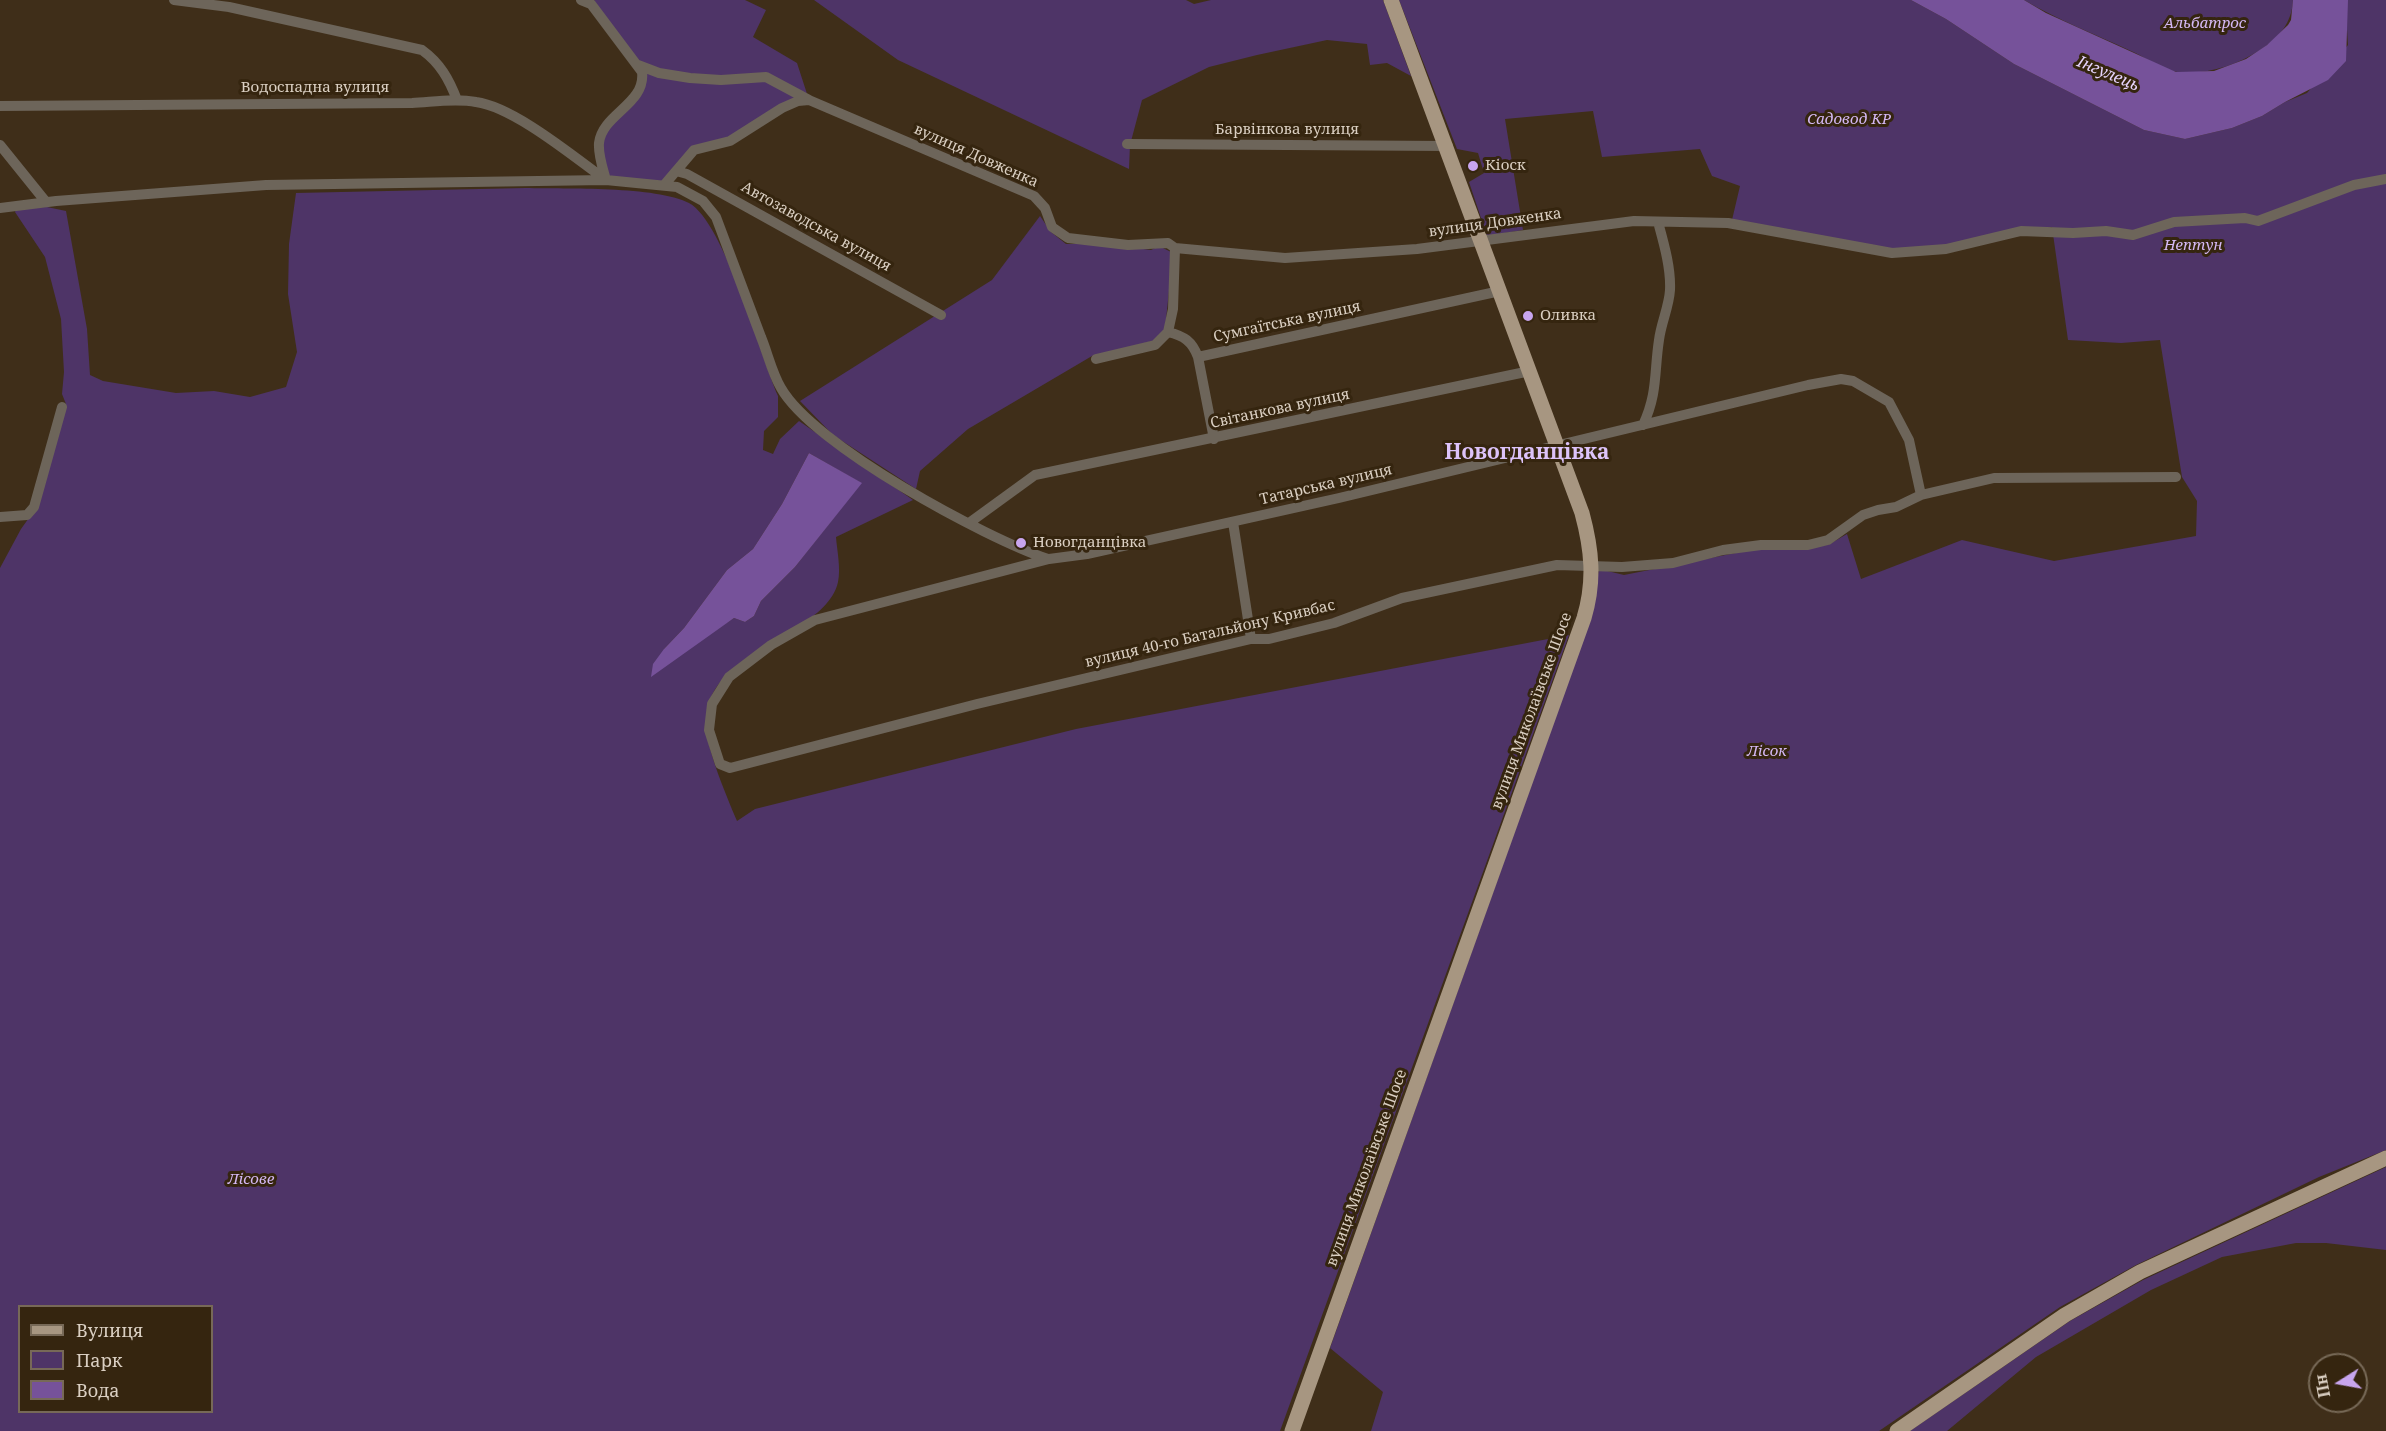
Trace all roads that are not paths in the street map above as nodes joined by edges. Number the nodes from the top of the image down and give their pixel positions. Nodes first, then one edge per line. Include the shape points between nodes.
1 (174, 0) edge
2 (581, 0) edge
3 (1391, 0) edge
4 (638, 64) junction
5 (457, 100) junction
6 (809, 100) junction
7 (0, 106) edge
8 (1127, 144) dead end
9 (0, 145) edge
10 (1448, 146) junction
11 (676, 171) junction
12 (2386, 179) edge
13 (606, 180) junction
14 (665, 184) junction
15 (46, 202) junction
16 (2, 205) edge
17 (1658, 222) junction
18 (1482, 241) junction
19 (1175, 248) junction
20 (1500, 291) junction
21 (941, 315) dead end
22 (1168, 332) junction
23 (1198, 357) junction
24 (1096, 358) dead end
25 (1530, 370) junction
26 (62, 407) dead end
27 (1643, 425) junction
28 (1214, 439) junction
29 (1557, 446) junction
30 (2175, 477) dead end
31 (1921, 495) junction
32 (0, 517) edge
33 (969, 522) junction
34 (1233, 522) junction
35 (1049, 559) junction
36 (1592, 566) junction
37 (1251, 639) junction
38 (709, 718) joint
39 (2386, 1158) edge
40 (1292, 1431) edge
41 (1897, 1431) edge

1 - 5 street via 229,7 422,50 446,75
2 - 4 street via 591,4
3 - 10 main road, вулиця Миколаївське Шосе
4 - 6 street, вулиця Довженка via 690,78 766,76
4 - 13 street via 641,87 604,129 599,142
5 - 7 street, Водоспадна вулиця
5 - 13 street, Водоспадна вулиця via 479,102 503,111
6 - 11 street via 783,108 730,141 694,150
6 - 19 street, вулиця Довженка via 1034,196 1045,208 1052,227 1068,238 1128,245 1168,243
8 - 10 street, Барвінкова вулиця
9 - 15 street
10 - 18 main road, вулиця Миколаївське Шосе
11 - 14 street
11 - 21 street, Автозаводська вулиця via 756,210
12 - 17 street, вулиця Довженка via 2354,184 2258,221 2245,218 2174,222 2133,235 2106,231 2021,231 1946,249 1892,253 1728,223
13 - 14 street
13 - 15 street via 266,185
14 - 33 street via 703,201 716,217 781,389 807,418 830,438 913,493
15 - 16 street
17 - 18 street, вулиця Довженка via 1609,222
17 - 27 street via 1670,290 1659,340 1653,404
18 - 19 street, вулиця Довженка via 1285,258
18 - 20 main road, вулиця Миколаївське Шосе
19 - 22 street via 1173,309
20 - 23 street, Сумгаїтська вулиця
20 - 25 main road, вулиця Миколаївське Шосе
22 - 23 street, Сумгаїтська вулиця via 1193,344
22 - 24 street via 1155,345
23 - 28 street
25 - 28 street, Світанкова вулиця
25 - 29 main road, вулиця Миколаївське Шосе
26 - 32 street via 34,507 27,515
27 - 29 street, Татарська вулиця
27 - 31 street, Татарська вулиця via 1808,385 1841,379 1853,381 1889,402 1908,440
28 - 33 street, Світанкова вулиця via 1035,476
29 - 34 street, Татарська вулиця
29 - 36 main road, вулиця Миколаївське Шосе via 1582,513
30 - 31 street, вулиця 40-го Батальйону Кривбас via 1994,478
31 - 36 street, вулиця 40-го Батальйону Кривбас via 1896,507 1863,515 1828,540 1808,545 1761,545 1673,562
33 - 35 street via 1016,549
34 - 35 street, Татарська вулиця
34 - 37 street
35 - 38 street, Татарська вулиця via 815,620 760,652 729,676 719,690
36 - 37 street, вулиця 40-го Батальйону Кривбас via 1557,565 1402,598 1302,631
36 - 40 main road, вулиця Миколаївське Шосе via 1584,618
37 - 38 street, вулиця 40-го Батальйону Кривбас via 730,768 720,764 715,754
39 - 41 main road via 2140,1272 2065,1314

